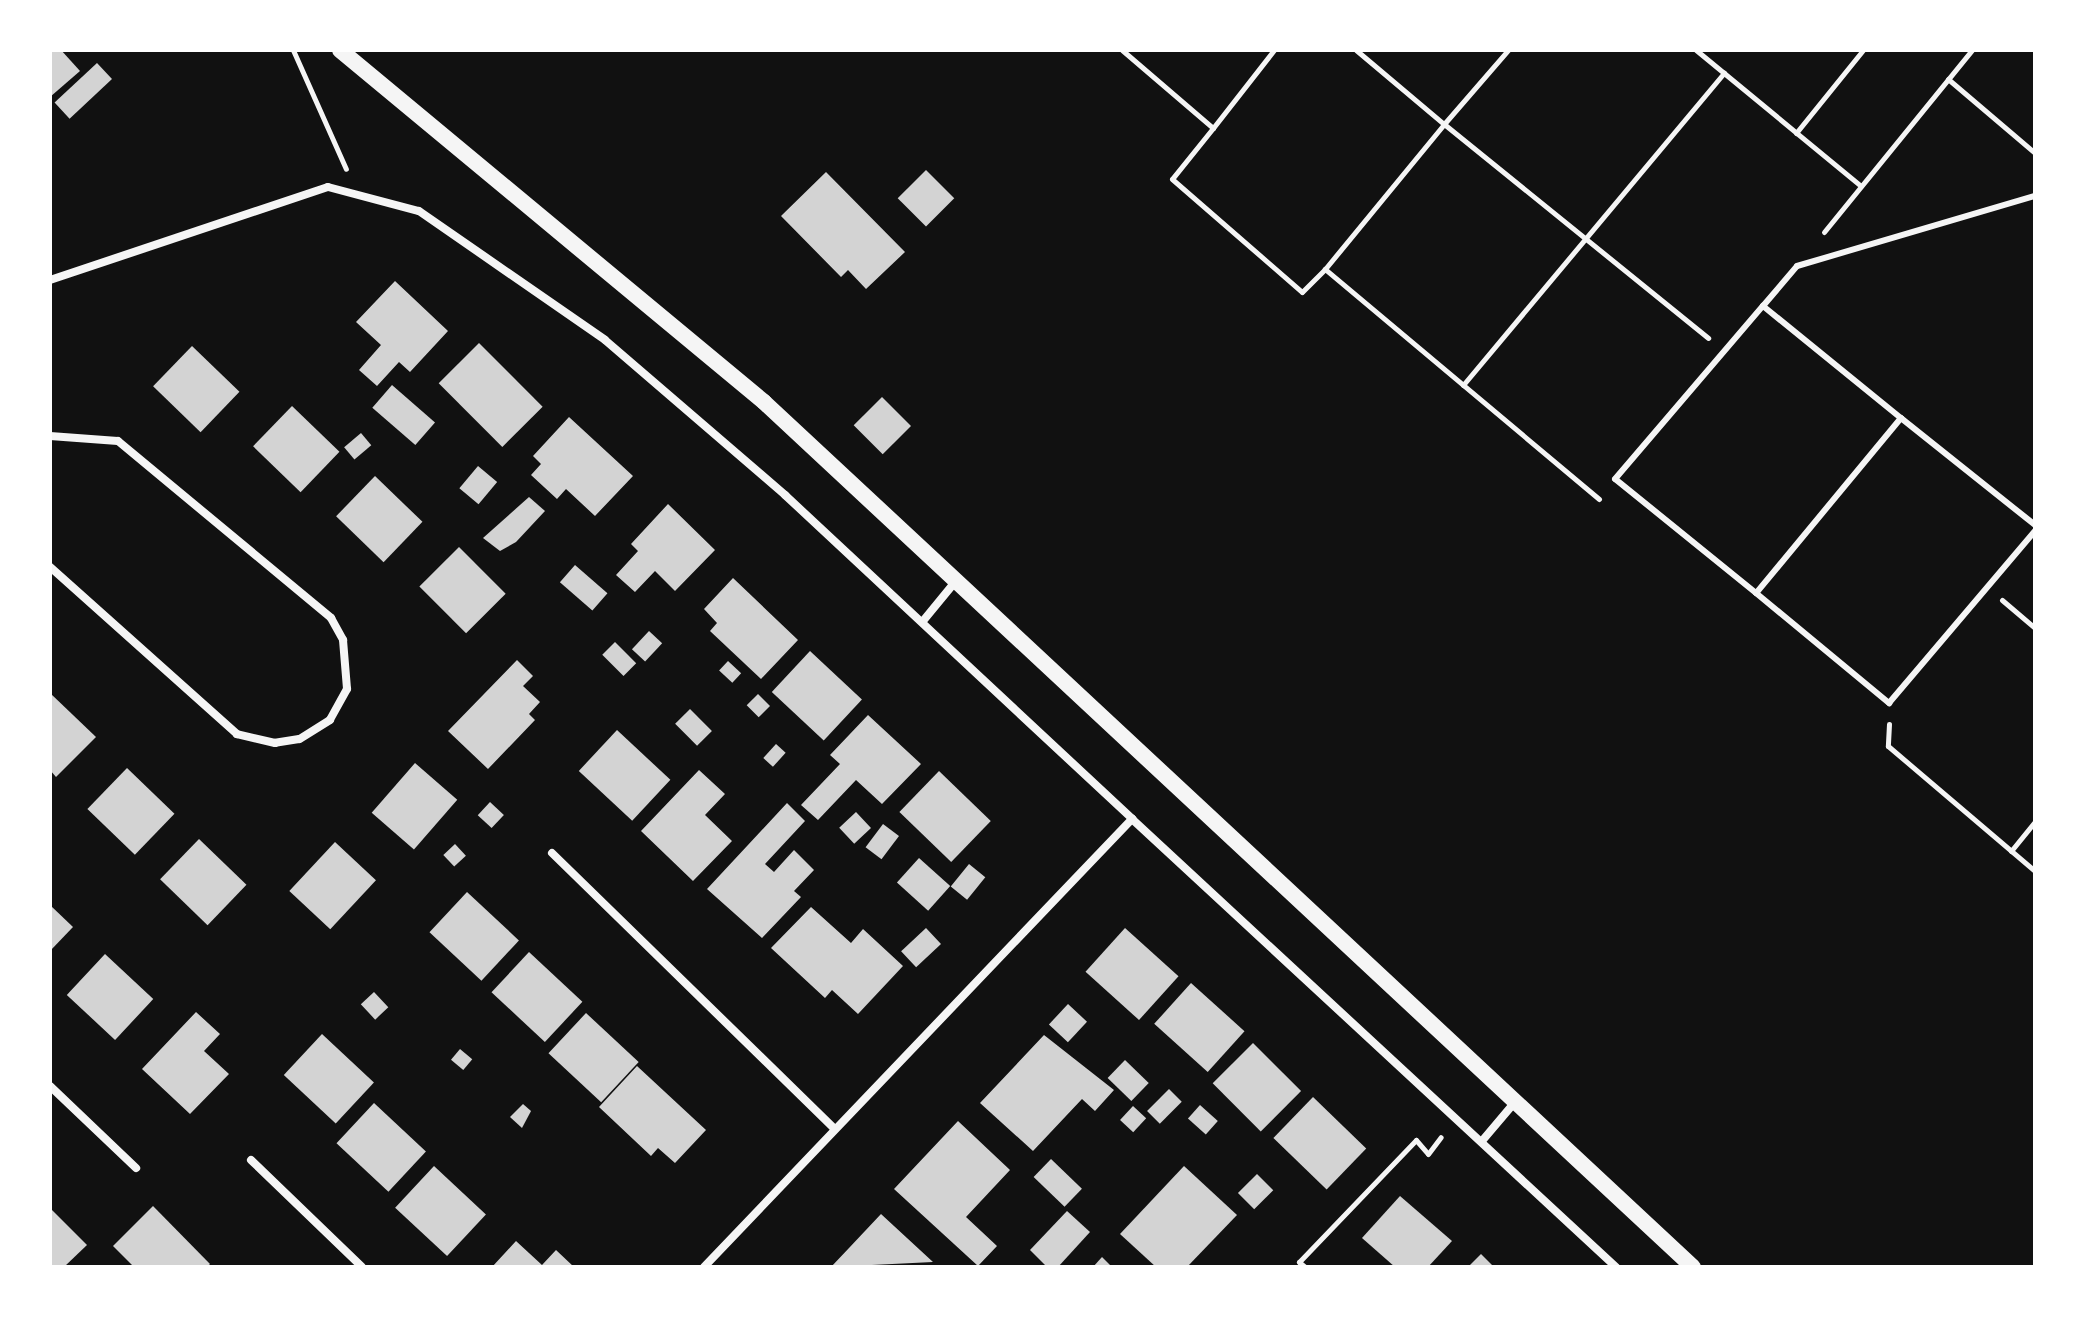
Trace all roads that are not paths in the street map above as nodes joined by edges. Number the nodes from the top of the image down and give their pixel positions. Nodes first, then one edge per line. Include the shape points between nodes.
1 (340, 50) edge
2 (2035, 196) edge
3 (50, 280) edge
4 (1763, 306) junction
5 (1901, 418) junction
6 (50, 436) edge
7 (2035, 528) edge
8 (50, 567) edge
9 (955, 582) junction
10 (1756, 593) junction
11 (923, 621) junction
12 (1132, 819) junction
13 (552, 853) dead end
14 (50, 1086) edge
15 (1516, 1100) junction
16 (833, 1127) junction
17 (1482, 1141) junction
18 (251, 1160) dead end
19 (136, 1168) dead end
20 (362, 1267) edge
21 (704, 1267) edge
22 (1616, 1267) edge
23 (1693, 1267) edge

1 - 9 main road via 685,334
2 - 4 lane via 1797,266
3 - 11 street via 305,194 353,188 419,211 471,241 605,340
4 - 5 lane
4 - 10 lane via 1615,479
5 - 7 lane
5 - 10 lane
6 - 8 street via 118,441 331,618 343,640 347,689 330,720 299,739 275,743 237,734
7 - 10 lane via 1889,703
9 - 11 street
9 - 15 main road
11 - 12 street
12 - 16 street
12 - 17 street
13 - 16 street
14 - 19 street
15 - 17 street
15 - 23 main road
16 - 21 street
17 - 22 street
18 - 20 street

